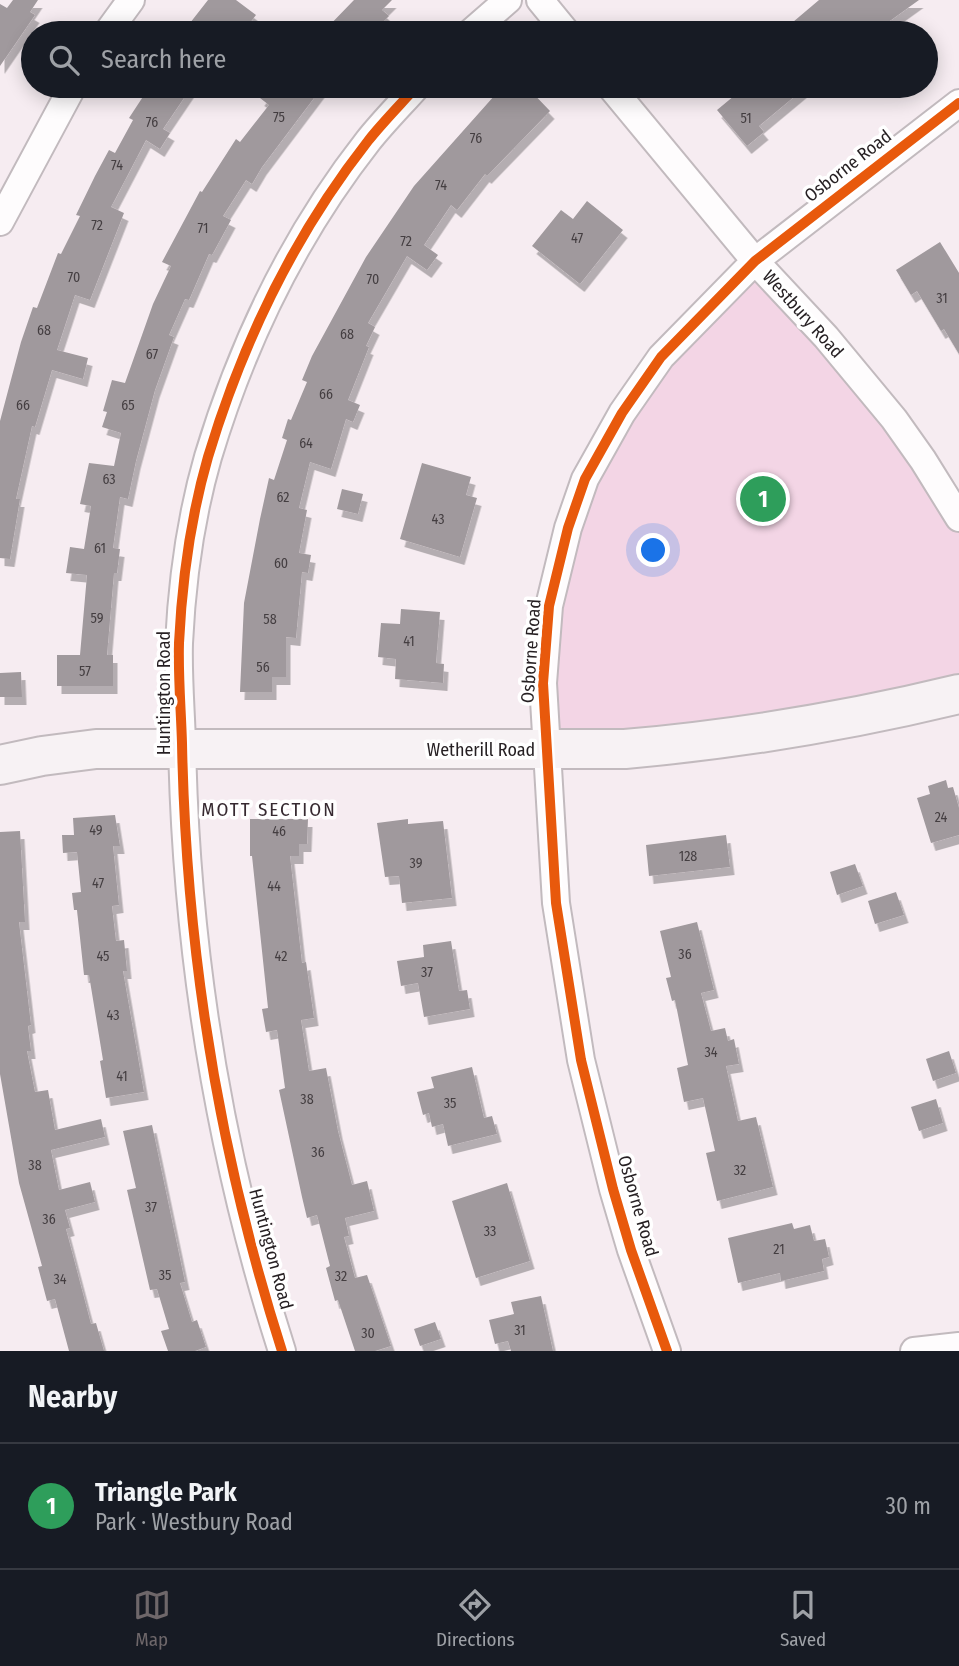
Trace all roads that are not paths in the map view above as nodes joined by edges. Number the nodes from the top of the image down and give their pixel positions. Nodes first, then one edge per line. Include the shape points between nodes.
1 (131, 0) edge
2 (508, 0) edge
3 (540, 0) edge
4 (116, 21) edge
5 (484, 21) edge
6 (557, 21) edge
7 (65, 98) edge
8 (406, 98) edge
9 (620, 98) edge
10 (959, 103) edge
11 (0, 222) edge
12 (755, 261) junction
13 (959, 518) edge
14 (959, 694) edge
15 (182, 749) junction
16 (547, 750) junction
17 (0, 765) edge
18 (959, 1346) edge
19 (282, 1351) edge
20 (667, 1351) edge
21 (914, 1351) edge

1 - 4 street
2 - 5 street
3 - 6 street
7 - 11 street
8 - 15 street, Huntington Road via 368,141 306,230 248,342 208,459 189,545 179,643
9 - 12 street, Westbury Road
10 - 12 street, Osborne Road
12 - 13 street, Westbury Road via 894,419
12 - 16 street, Osborne Road via 661,357 622,413 586,479 568,528 549,606 543,683
14 - 16 street, Wetherill Road via 795,729 709,741
15 - 16 street, Wetherill Road
15 - 17 street, Wetherill Road via 96,749
15 - 19 street, Huntington Road via 195,950 218,1108 250,1245
16 - 20 street, Osborne Road via 556,903 581,1060 631,1250
18 - 21 street

